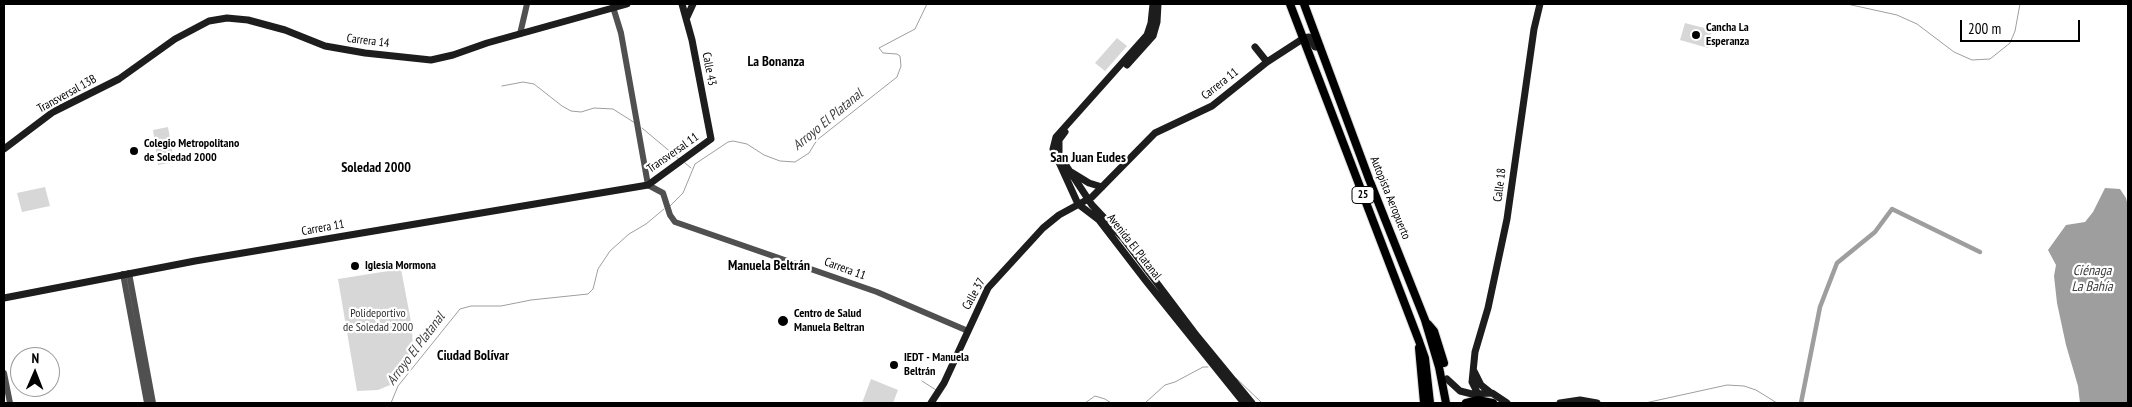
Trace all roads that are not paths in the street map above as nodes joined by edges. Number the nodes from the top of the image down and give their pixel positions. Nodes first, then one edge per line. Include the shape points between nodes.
1 (526, 4) edge
2 (627, 4) edge
3 (682, 4) edge
4 (693, 4) edge
5 (1153, 4) edge
6 (1158, 4) edge
7 (1290, 4) edge
8 (1304, 4) edge
9 (1540, 4) edge
10 (613, 6) junction
11 (687, 17) junction
12 (520, 34) junction
13 (1304, 38) junction
14 (1255, 47) dead end
15 (1320, 47) junction
16 (1267, 62) junction
17 (119, 79) joint
18 (711, 139) joint
19 (4, 149) edge
20 (1069, 171) junction
21 (648, 185) junction
22 (1102, 187) junction
23 (1088, 199) junction
24 (1078, 204) junction
25 (1068, 210) junction
26 (1094, 215) junction
27 (126, 274) junction
28 (4, 298) edge
29 (1425, 320) junction
30 (968, 331) junction
31 (1194, 336) junction
32 (1419, 341) junction
33 (1473, 366) junction
34 (4, 373) edge
35 (1447, 378) junction
36 (1472, 378) junction
37 (1456, 388) junction
38 (1492, 393) junction
39 (1478, 394) junction
40 (10, 403) edge
41 (147, 403) edge
42 (153, 403) edge
43 (930, 403) edge
44 (1244, 403) edge
45 (1252, 403) edge
46 (1424, 403) edge
47 (1430, 403) edge
48 (1446, 403) edge
49 (1451, 403) edge
50 (1466, 403) edge
51 (1493, 403) edge
52 (1506, 403) edge
53 (1560, 403) edge
54 (1597, 403) edge

1 - 12 street
2 - 10 main road, Carrera 14
3 - 11 main road, Calle 43
4 - 11 main road
5 - 24 main road, Avenida El Platanal via 1147,35 1053,141 1055,156
6 - 20 main road, Avenida El Platanal via 1153,36 1059,140 1059,155
7 - 13 highway, Autopista Aeropuerto / 25
8 - 15 highway, Autopista Aeropuerto / 25
9 - 33 main road, Calle 18 via 1507,219
10 - 12 main road, Carrera 14
10 - 21 street via 621,33
11 - 18 main road, Calle 43
12 - 17 main road, Carrera 14 via 431,60 326,46 267,25 227,18 198,25
13 - 15 main road via 1309,37 1315,47
13 - 16 main road, Carrera 11
13 - 32 highway, Autopista Aeropuerto / 25
14 - 16 main road
15 - 29 highway, Autopista Aeropuerto / 25
16 - 22 main road, Carrera 11 via 1212,106 1155,134
17 - 19 main road, Transversal 13B via 53,112
18 - 21 main road, Transversal 11
20 - 22 main road via 1089,184
20 - 23 main road, Avenida El Platanal
21 - 27 main road, Carrera 11
21 - 30 street, Carrera 11 via 661,191 677,223 877,292
22 - 23 main road, Carrera 11
23 - 24 main road, Calle 37
23 - 31 main road, Avenida El Platanal via 1122,238
24 - 25 main road, Calle 37
24 - 26 main road, Avenida El Platanal
25 - 26 main road
25 - 30 main road, Calle 37 via 1043,228 988,288
26 - 31 main road, Avenida El Platanal
27 - 28 main road, Carrera 11
27 - 41 street
27 - 42 street
29 - 35 highway via 1434,331
29 - 48 highway, Autopista Aeropuerto / 25 via 1440,367
30 - 43 main road, Calle 37 via 944,383
31 - 44 main road, Avenida El Platanal
31 - 45 main road via 1206,346
32 - 46 highway
32 - 47 highway, Autopista Aeropuerto / 25 via 1425,358
33 - 36 main road, Calle 18
33 - 38 main road via 1481,385
34 - 40 street
35 - 37 main road
35 - 49 highway
36 - 37 main road via 1466,387
36 - 39 main road, Calle 18
37 - 39 main road
38 - 39 main road
38 - 52 main road
50 - 51 highway via 1478,400
53 - 54 main road via 1580,400

